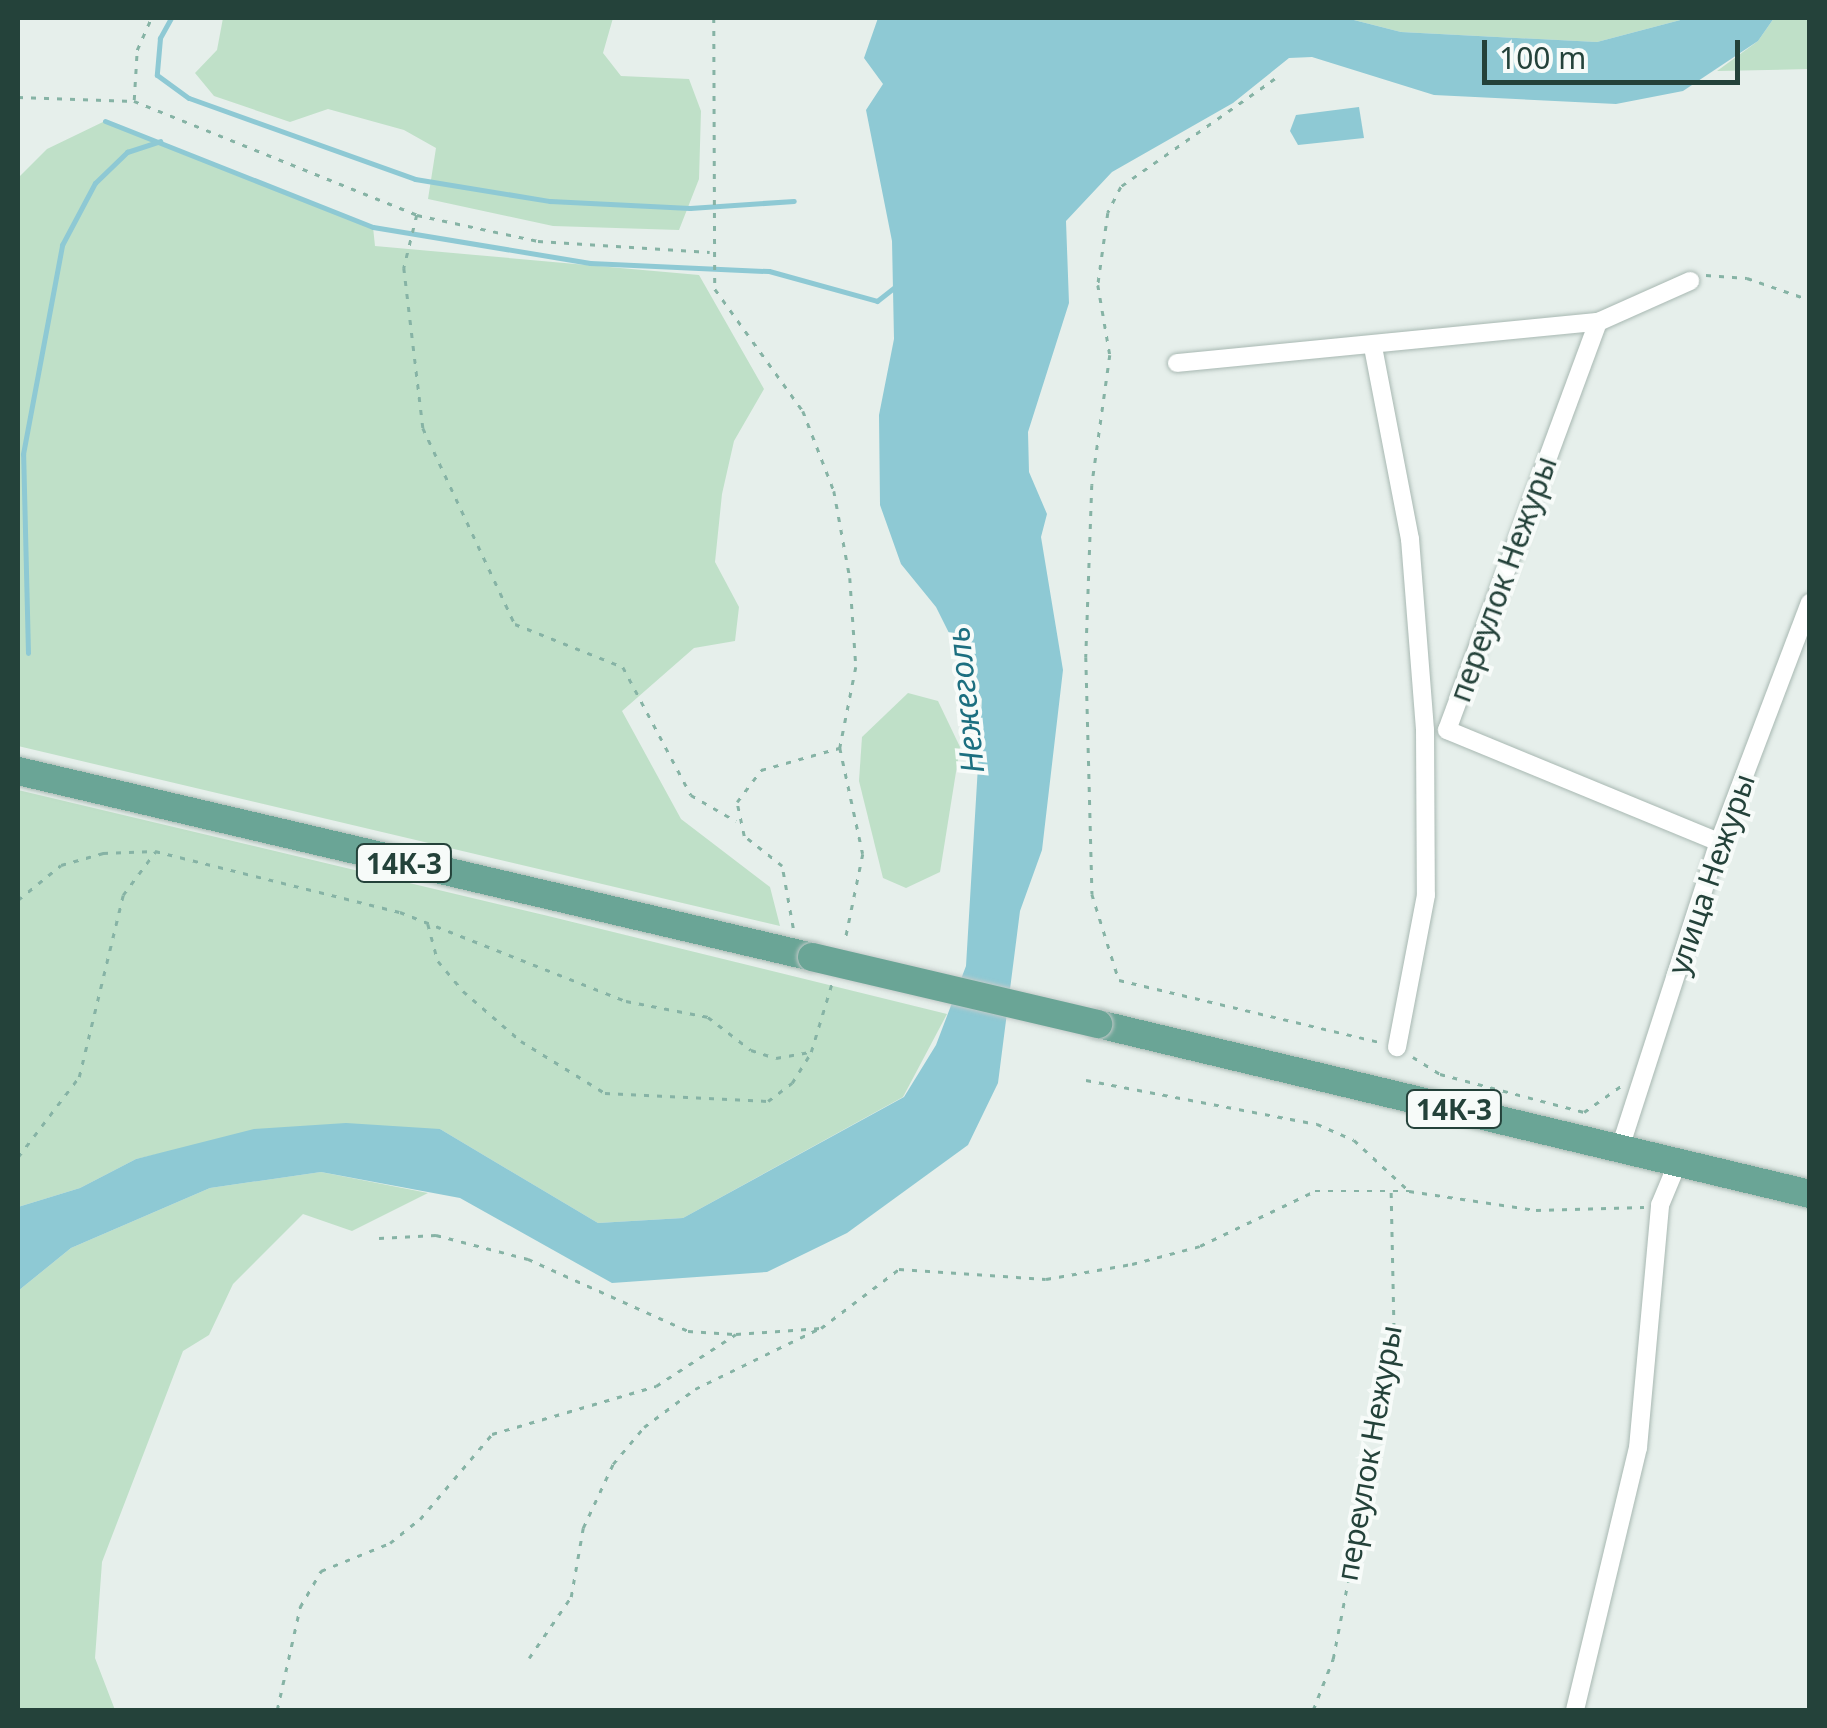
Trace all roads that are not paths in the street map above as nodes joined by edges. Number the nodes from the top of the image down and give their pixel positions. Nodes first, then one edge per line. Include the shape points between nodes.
1 (1690, 281) road end
2 (1598, 322) junction
3 (1373, 347) junction
4 (1178, 363) dead end
5 (1810, 603) edge
6 (1425, 730) junction
7 (1447, 730) junction
8 (18, 772) edge
9 (1718, 842) junction
10 (1398, 1047) road end
11 (1620, 1148) junction
12 (1678, 1162) junction
13 (1810, 1194) edge
14 (1576, 1710) edge

1 - 2 street
2 - 3 street
2 - 7 street, переулок Нежуры
3 - 4 street
3 - 6 street, переулок Нежуры via 1410,539
5 - 9 street, улица Нежуры
6 - 7 street
6 - 10 street, переулок Нежуры via 1426,895
7 - 9 street, переулок Нежуры
8 - 11 main road, 14К-3, bridge
9 - 11 street, улица Нежуры
11 - 12 main road, 14К-3
12 - 13 main road, 14К-3
12 - 14 street via 1660,1205 1638,1448

